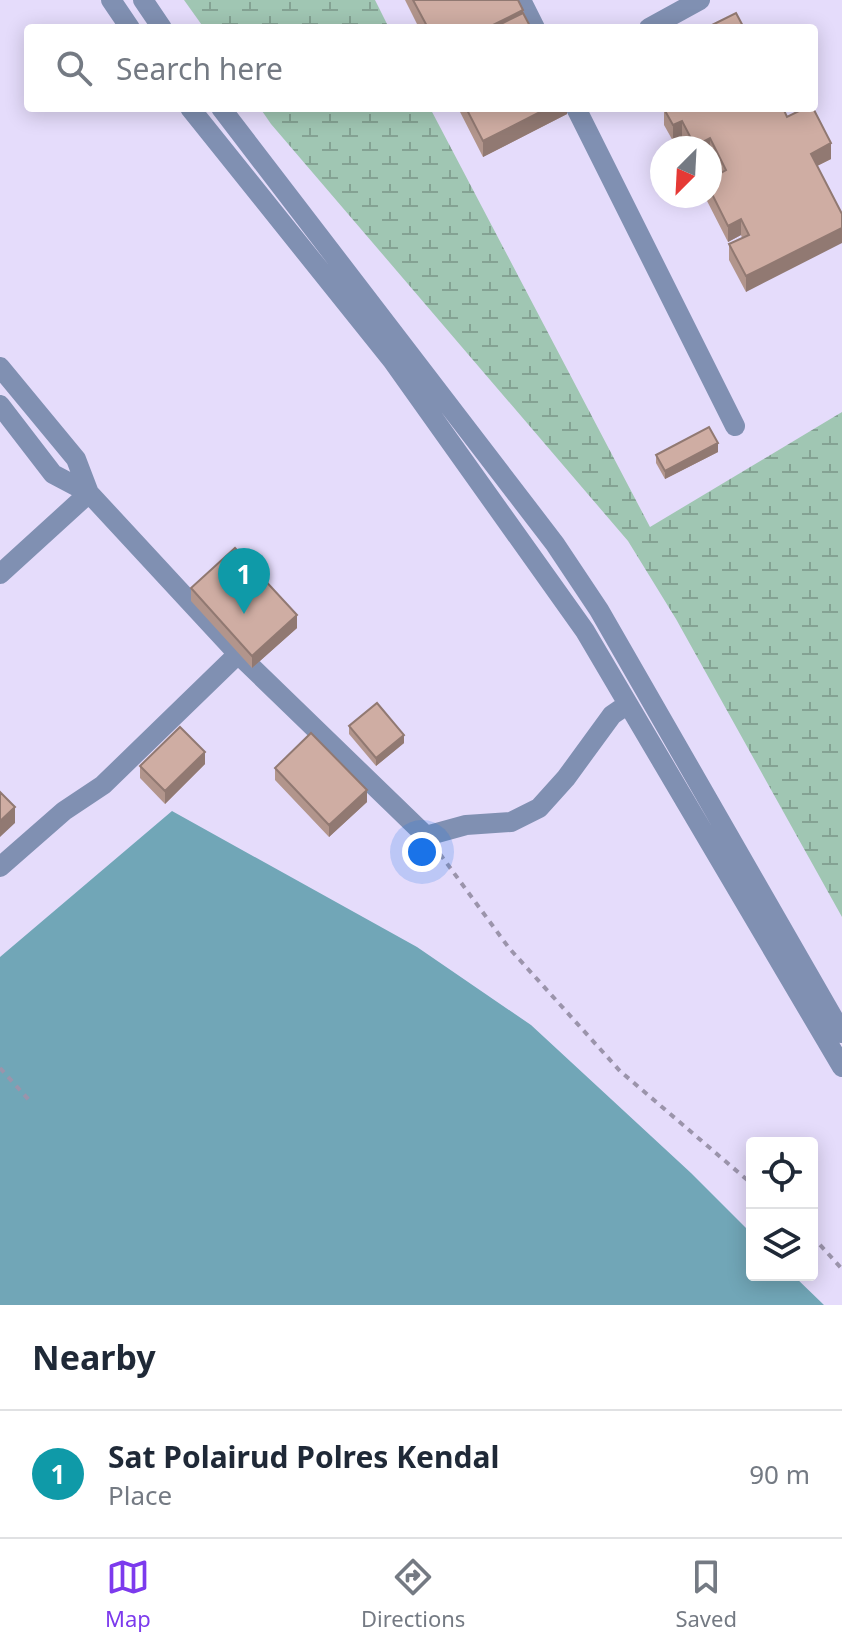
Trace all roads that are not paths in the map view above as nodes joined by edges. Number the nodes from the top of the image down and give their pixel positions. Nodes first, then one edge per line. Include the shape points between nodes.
1 (111, 0) edge
2 (143, 0) edge
3 (521, 0) edge
4 (700, 0) edge
5 (127, 24) edge
6 (159, 24) edge
7 (533, 24) edge
8 (656, 24) edge
9 (193, 112) edge
10 (224, 112) edge
11 (578, 112) edge
12 (0, 367) edge
13 (0, 405) edge
14 (735, 426) dead end
15 (89, 493) junction
16 (0, 574) edge
17 (238, 654) junction
18 (628, 704) junction
19 (0, 867) edge
20 (842, 1033) edge
21 (842, 1067) edge

1 - 5 street
2 - 6 street
3 - 7 street
4 - 8 street
9 - 18 street via 392,360 585,631
10 - 20 street via 555,544 599,610
11 - 14 street
12 - 15 street via 76,459
13 - 15 street via 53,474
15 - 16 street
15 - 17 street
17 - 18 street via 426,836 466,825 511,822 539,808 612,715
17 - 19 street via 103,785
18 - 21 street

